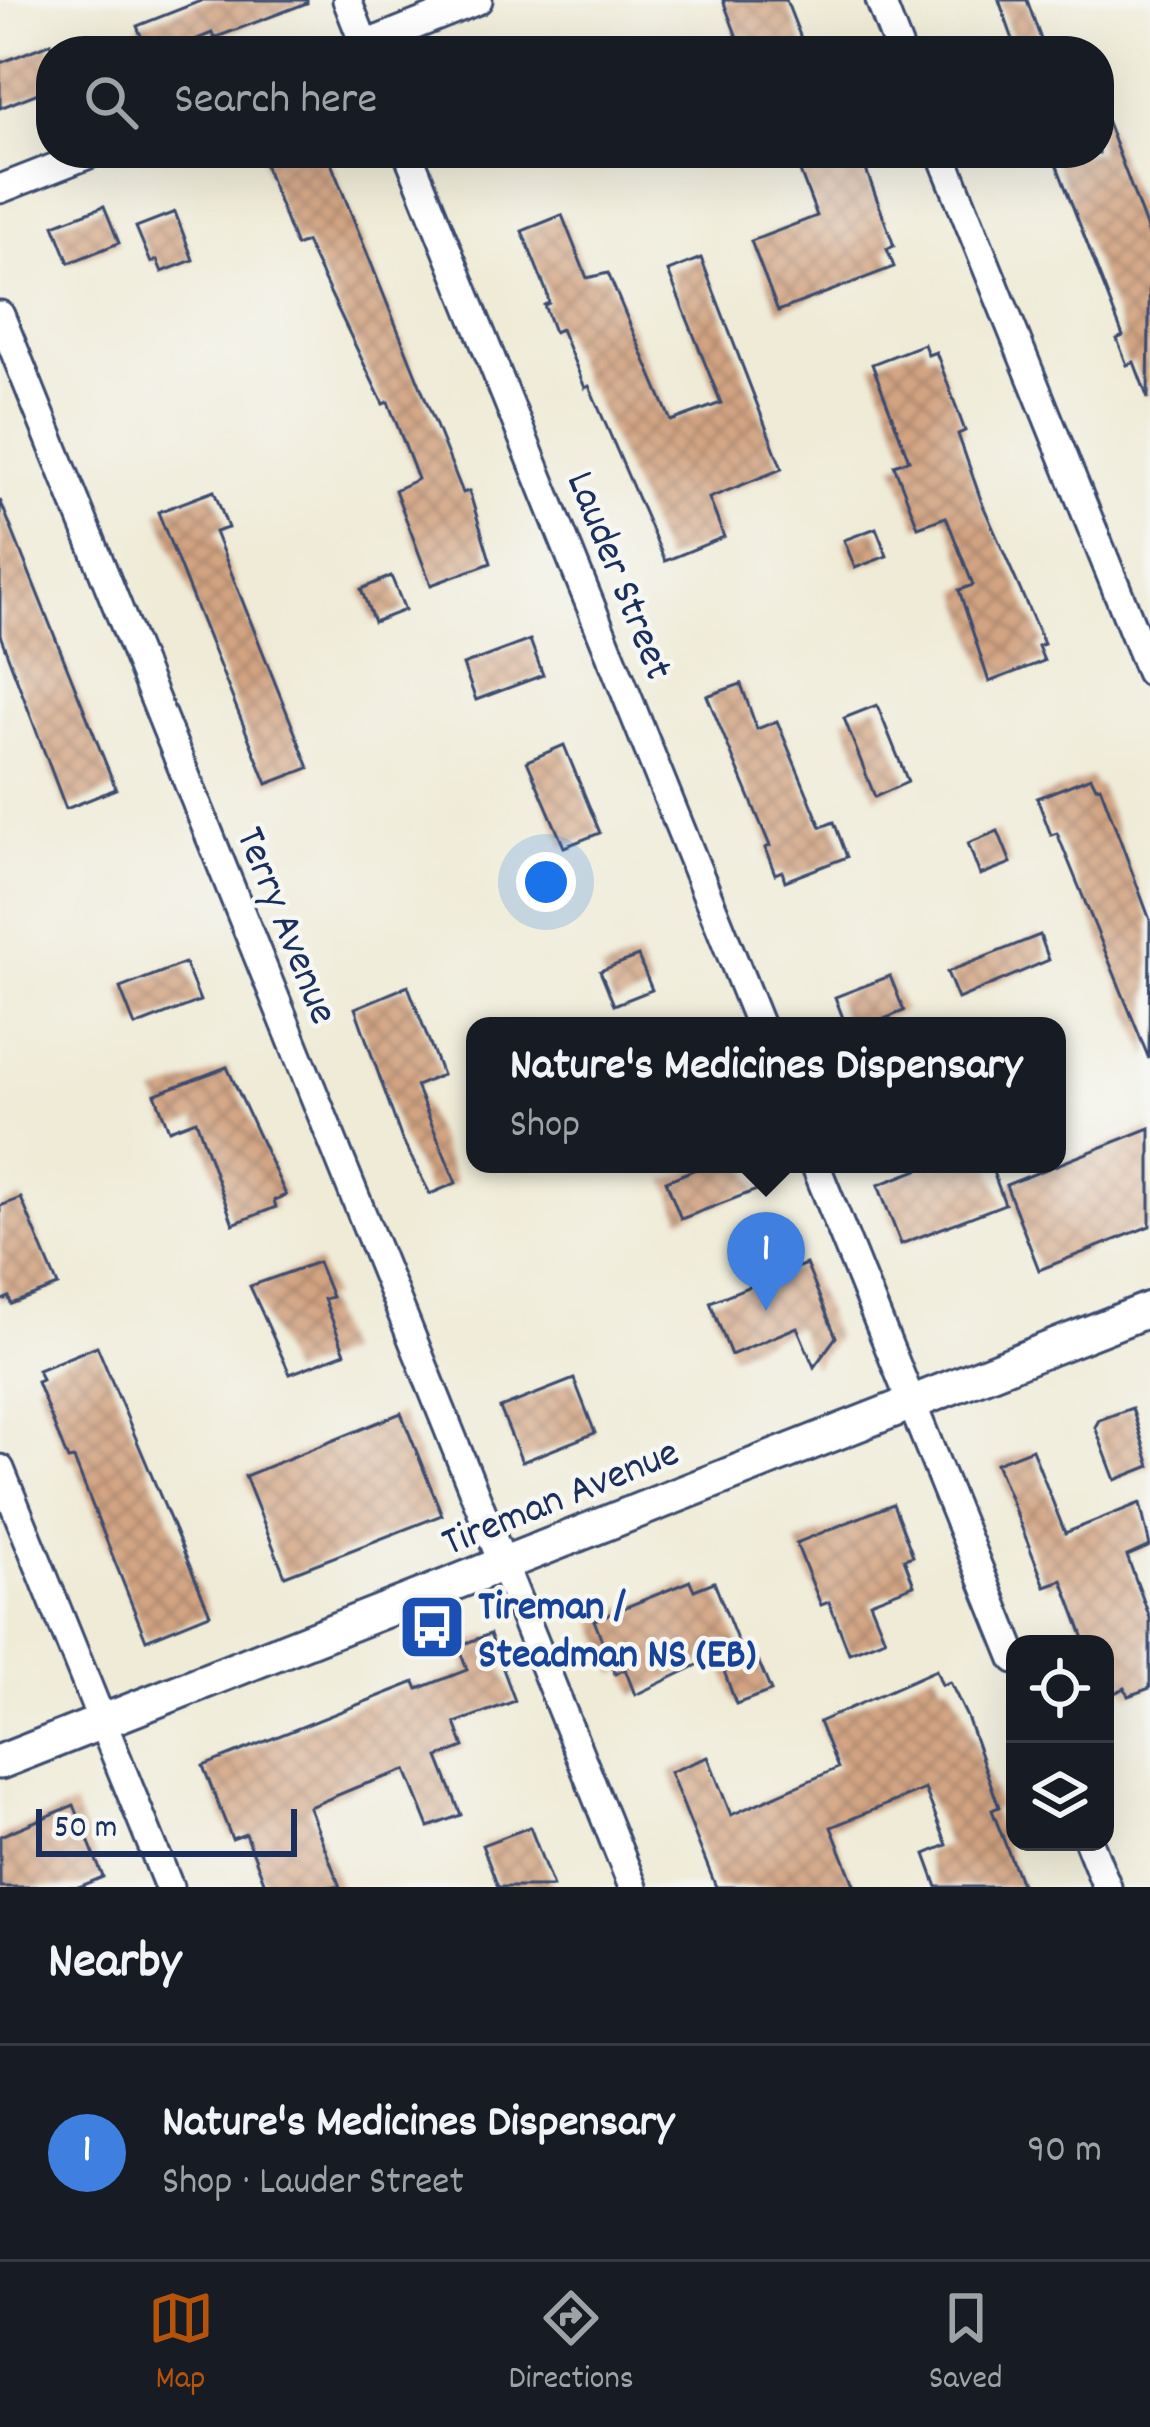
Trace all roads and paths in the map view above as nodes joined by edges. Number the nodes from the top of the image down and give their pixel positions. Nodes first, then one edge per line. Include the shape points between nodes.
1 (346, 0) edge
2 (478, 0) edge
3 (880, 0) edge
4 (357, 36) edge
5 (392, 36) edge
6 (894, 36) edge
7 (54, 168) edge
8 (414, 168) edge
9 (947, 168) edge
10 (0, 189) edge
11 (0, 315) edge
12 (1150, 672) edge
13 (756, 1017) edge
14 (819, 1173) edge
15 (1150, 1309) edge
16 (912, 1402) junction
17 (0, 1469) edge
18 (502, 1564) junction
19 (1006, 1637) edge
20 (102, 1722) junction
21 (0, 1762) edge
22 (1093, 1851) edge
23 (169, 1887) edge
24 (633, 1887) edge
25 (1107, 1887) edge

1 - 4 street
2 - 5 street
3 - 6 street
7 - 10 street
8 - 13 street, Lauder Street
9 - 12 street
11 - 18 street, Terry Avenue
14 - 16 street
15 - 16 street, Tireman Avenue
16 - 18 street, Tireman Avenue
16 - 19 street
17 - 20 street
18 - 20 street, Tireman Avenue
18 - 24 street, Terry Avenue
20 - 21 street, Tireman Avenue
20 - 23 street
22 - 25 street

